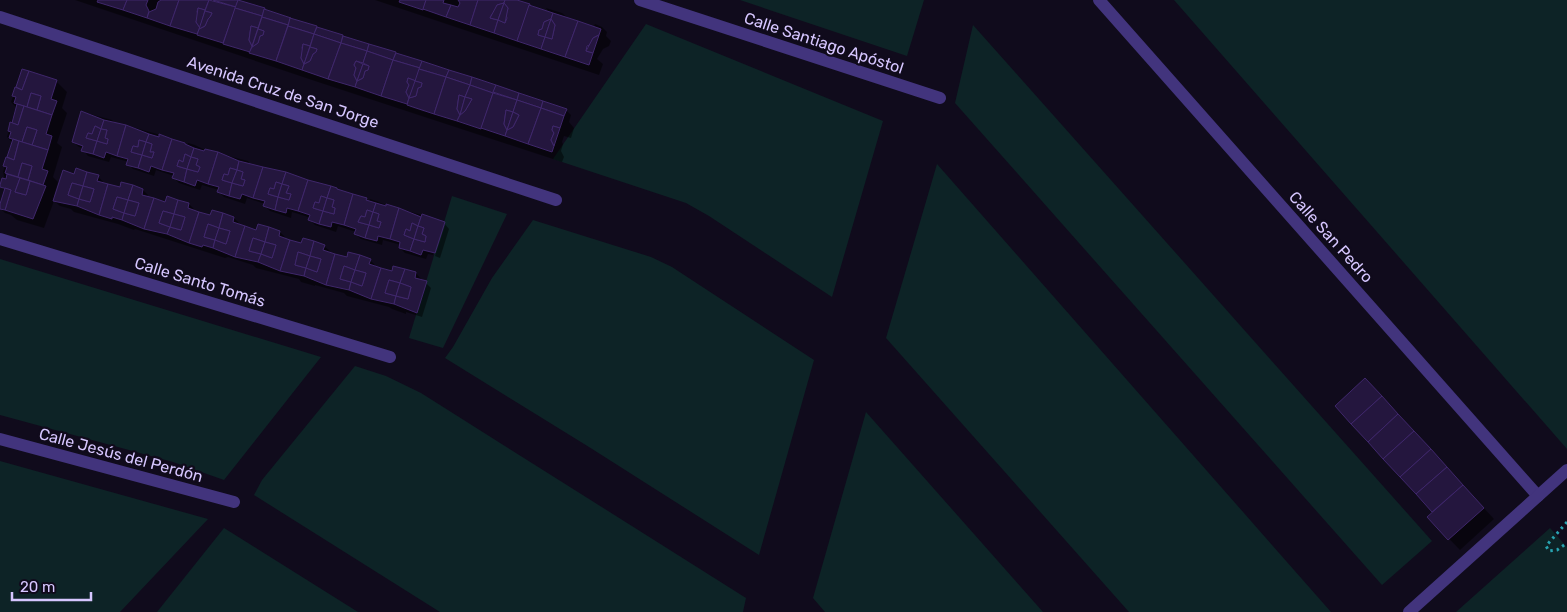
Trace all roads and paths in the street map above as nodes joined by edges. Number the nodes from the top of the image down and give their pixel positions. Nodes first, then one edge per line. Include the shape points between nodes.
1 (640, 0) edge
2 (1099, 0) edge
3 (0, 17) edge
4 (940, 98) dead end
5 (556, 200) dead end
6 (0, 239) edge
7 (390, 357) dead end
8 (0, 439) edge
9 (1567, 470) edge
10 (1538, 496) junction
11 (234, 502) dead end
12 (1567, 522) edge
13 (1567, 543) edge
14 (1408, 612) edge

1 - 4 street, Calle Santiago Apóstol
2 - 10 street, Calle San Pedro
3 - 5 street, Avenida Cruz de San Jorge
6 - 7 street, Calle Santo Tomás
8 - 11 street, Calle Jesús del Perdón
9 - 10 street
10 - 14 street
12 - 13 path via 1546,546 1550,551

